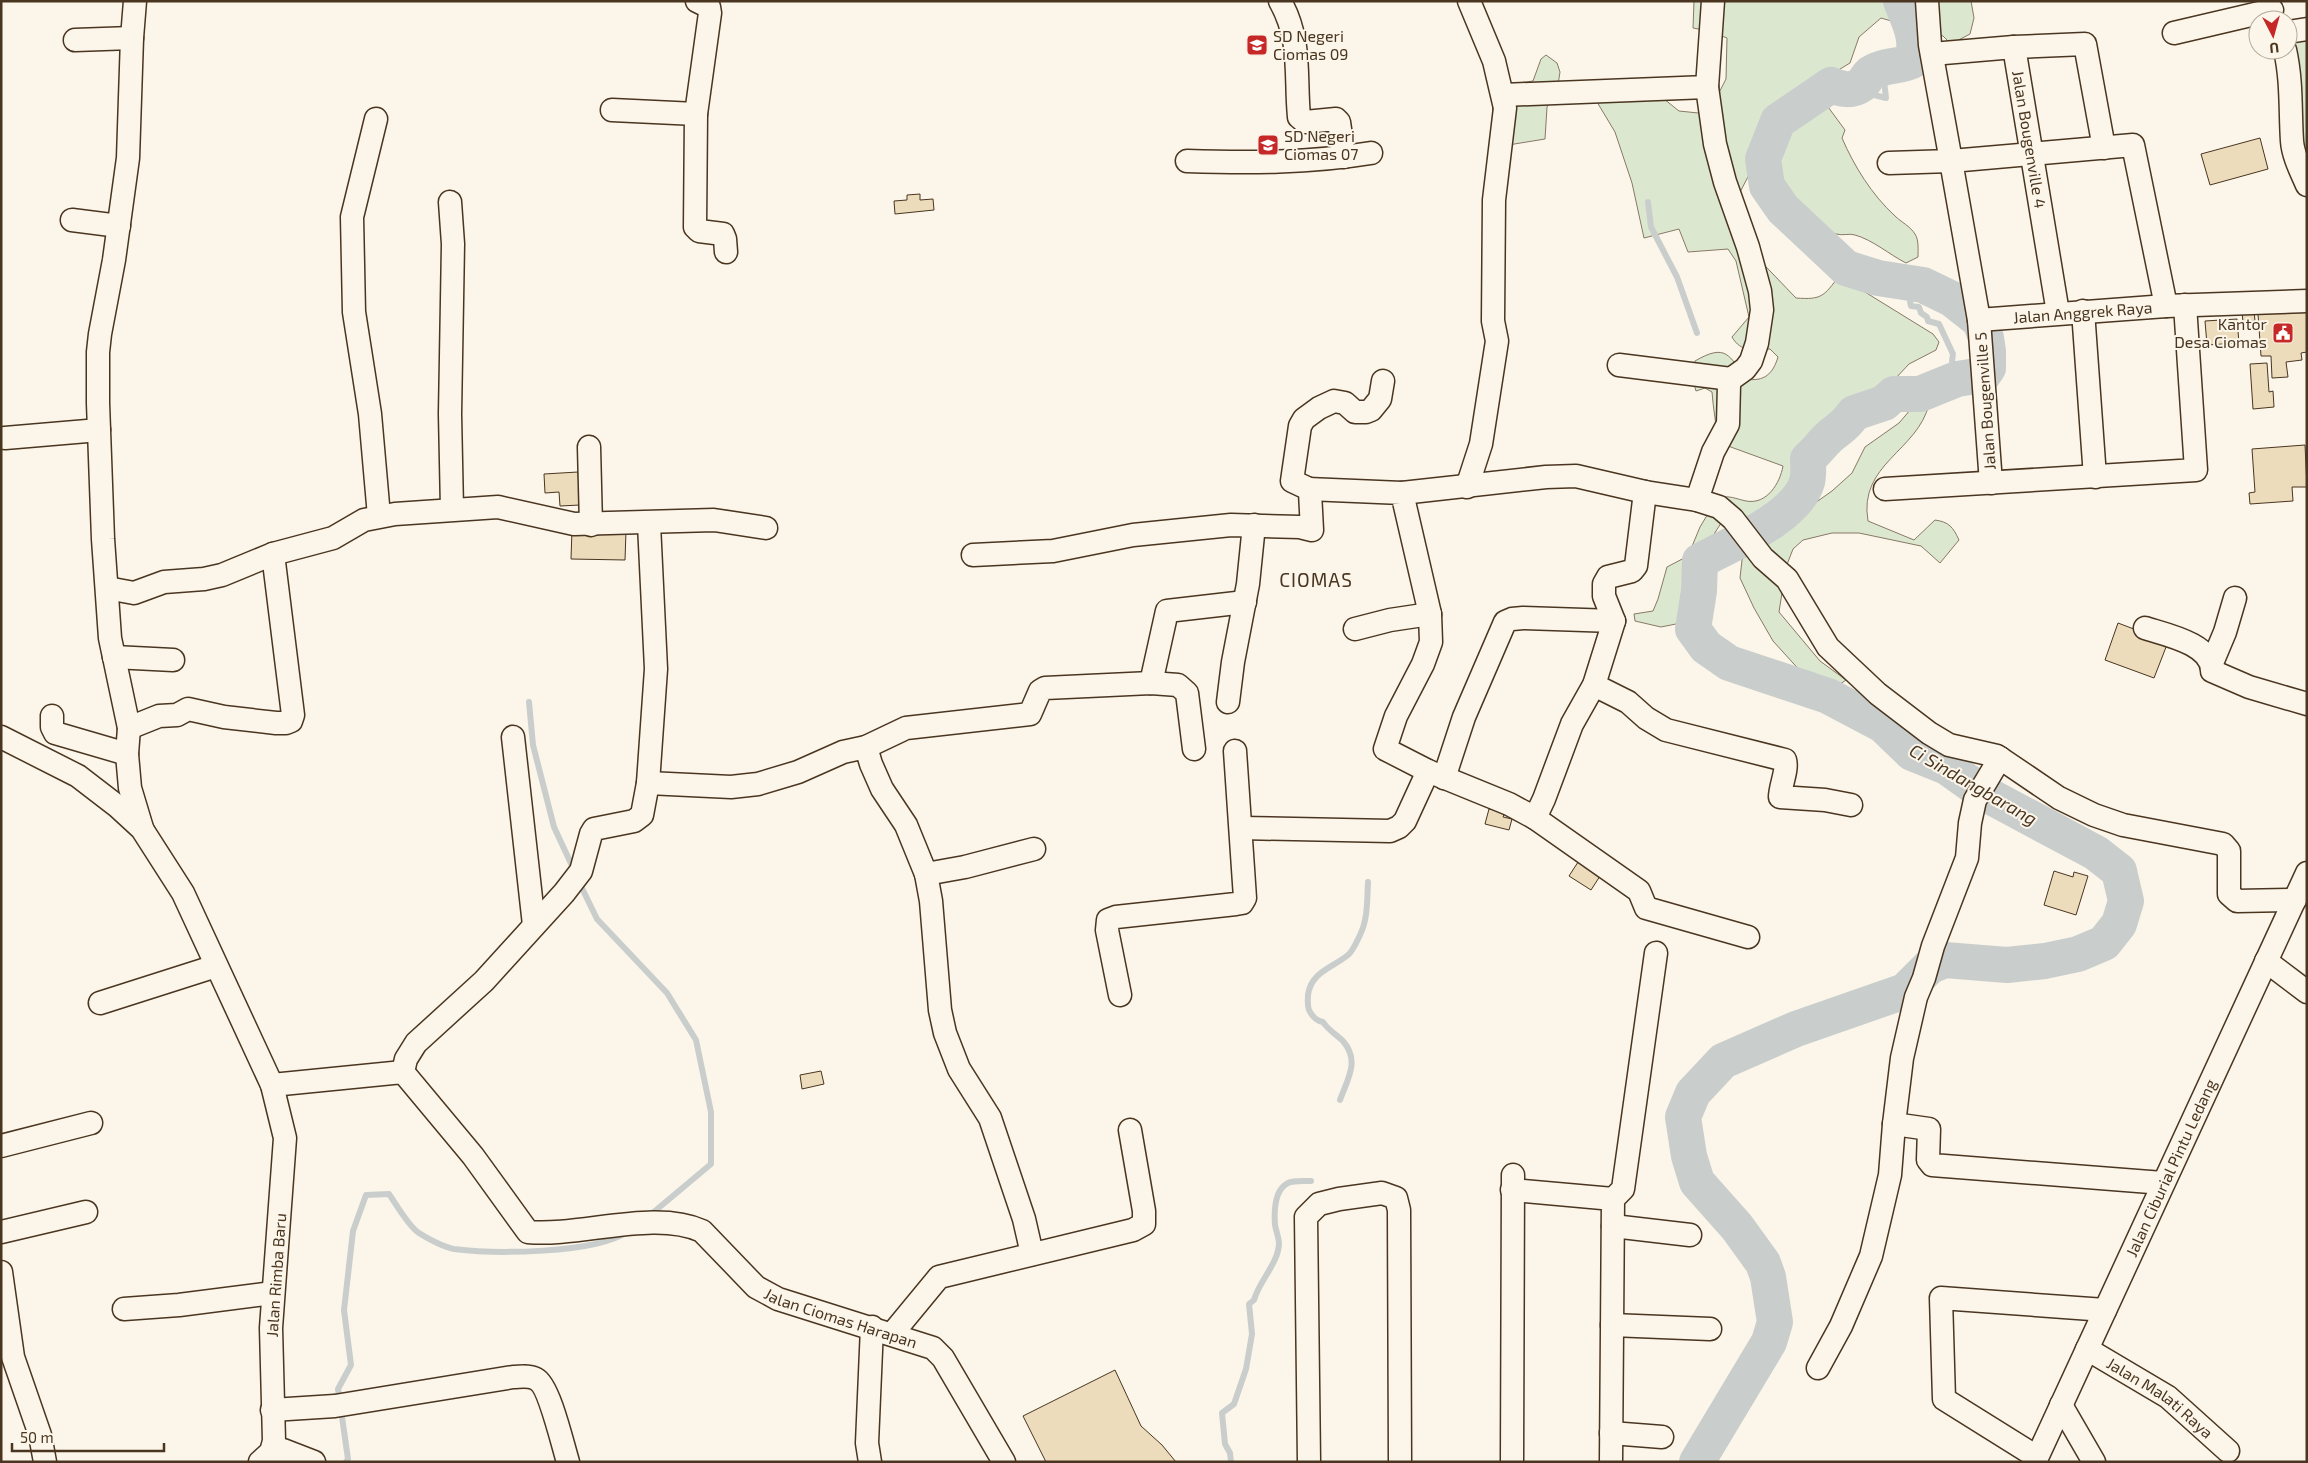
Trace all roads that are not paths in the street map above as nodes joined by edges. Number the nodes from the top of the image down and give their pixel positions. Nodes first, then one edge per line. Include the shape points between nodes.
1 (135, 1) edge
2 (697, 1) edge
3 (1280, 1) edge
4 (1469, 1) edge
5 (1713, 1) edge
6 (1927, 1) edge
7 (2248, 16) edge
8 (2174, 33) dead end
9 (132, 38) junction
10 (75, 40) dead end
11 (2014, 48) junction
12 (1932, 54) junction
13 (2287, 60) edge
14 (1707, 87) junction
15 (1503, 95) junction
16 (612, 110) dead end
17 (696, 114) junction
18 (376, 119) dead end
19 (2104, 148) junction
20 (1371, 153) dead end
21 (2031, 153) junction
22 (1344, 158) junction
23 (1187, 161) dead end
24 (1951, 161) junction
25 (1889, 163) dead end
26 (2307, 186) edge
27 (450, 202) dead end
28 (72, 220) dead end
29 (119, 226) junction
30 (726, 252) dead end
31 (2307, 300) edge
32 (2175, 305) junction
33 (2083, 311) junction
34 (2058, 313) junction
35 (1978, 320) junction
36 (1619, 365) dead end
37 (1731, 379) junction
38 (1383, 381) dead end
39 (100, 430) junction
40 (5, 438) dead end
41 (589, 447) dead end
42 (2095, 477) junction
43 (1991, 483) junction
44 (1467, 487) junction
45 (1885, 489) dead end
46 (1308, 490) junction
47 (1645, 492) junction
48 (1402, 493) junction
49 (1697, 500) junction
50 (452, 509) junction
51 (379, 516) junction
52 (649, 524) junction
53 (591, 525) junction
54 (1254, 525) junction
55 (766, 528) dead end
56 (273, 554) junction
57 (973, 555) dead end
58 (107, 588) junction
59 (2235, 598) dead end
60 (1245, 602) junction
61 (1430, 614) junction
62 (1614, 621) junction
63 (2145, 628) dead end
64 (1355, 629) dead end
65 (114, 657) junction
66 (173, 660) dead end
67 (2212, 663) junction
68 (1151, 683) junction
69 (1594, 685) junction
70 (1228, 702) dead end
71 (2307, 704) edge
72 (52, 716) dead end
73 (129, 728) junction
74 (1, 737) edge
75 (513, 737) dead end
76 (866, 747) junction
77 (1194, 749) dead end
78 (1235, 751) dead end
79 (127, 754) junction
80 (2000, 758) junction
81 (1436, 775) junction
82 (648, 783) junction
83 (1851, 805) dead end
84 (1535, 818) junction
85 (1241, 828) junction
86 (142, 829) junction
87 (1034, 849) dead end
88 (2307, 873) edge
89 (926, 874) junction
90 (2295, 900) junction
91 (534, 926) junction
92 (1748, 936) dead end
93 (1656, 953) dead end
94 (2266, 961) junction
95 (216, 966) junction
96 (2307, 992) edge
97 (1120, 995) dead end
98 (100, 1003) dead end
99 (403, 1072) junction
100 (272, 1085) junction
101 (91, 1124) dead end
102 (1894, 1124) junction
103 (1130, 1130) dead end
104 (1, 1146) edge
105 (2163, 1183) junction
106 (1613, 1199) junction
107 (86, 1212) dead end
108 (1613, 1226) junction
109 (1, 1232) edge
110 (1690, 1235) dead end
111 (1032, 1254) junction
112 (2, 1283) edge
113 (273, 1293) junction
114 (124, 1309) dead end
115 (2105, 1310) junction
116 (1612, 1325) junction
117 (1710, 1329) dead end
118 (882, 1331) junction
119 (2087, 1349) junction
120 (1818, 1368) dead end
121 (2061, 1405) junction
122 (272, 1410) junction
123 (1612, 1433) junction
124 (1662, 1437) dead end
125 (2228, 1451) dead end
126 (270, 1457) edge
127 (2036, 1459) edge
128 (45, 1462) edge
129 (314, 1462) edge
130 (568, 1462) edge
131 (870, 1462) edge
132 (1004, 1462) edge
133 (1309, 1462) edge
134 (1400, 1462) edge
135 (1512, 1462) edge
136 (1611, 1462) edge
137 (2094, 1462) edge

1 - 9 street
2 - 17 street via 709,7 710,13
3 - 22 street via 1297,48 1299,117 1305,122 1336,119
4 - 15 street via 1494,61
5 - 14 street
6 - 12 street, Jalan Bougenville 5
7 - 8 street
9 - 10 street
9 - 29 street via 128,158
11 - 12 street, Jalan Bougenville 4
11 - 19 street via 2085,44
11 - 21 street, Jalan Bougenville 4
12 - 24 street, Jalan Bougenville 5
13 - 26 street via 2292,95 2292,141
14 - 15 street
14 - 37 street via 1715,144 1748,247 1762,310 1752,357 1745,369
15 - 44 street via 1505,108 1494,200 1492,321 1497,341 1481,444
16 - 17 street
17 - 30 street via 695,227 698,231 723,234
18 - 51 street via 352,217 354,312 370,414
19 - 21 street
19 - 32 street via 2132,145
20 - 22 street
21 - 24 street
21 - 34 street, Jalan Bougenville 4
22 - 23 street via 1281,162
24 - 25 street
24 - 35 street, Jalan Bougenville 5
27 - 50 street via 453,244
28 - 29 street
29 - 39 street via 98,352
31 - 32 street, Jalan Anggrek Raya
32 - 33 street, Jalan Anggrek Raya
32 - 42 street via 2196,470
33 - 34 street, Jalan Anggrek Raya
33 - 42 street
34 - 35 street, Jalan Anggrek Raya
35 - 43 street, Jalan Bougenville 5
36 - 37 street
37 - 49 street via 1728,424 1713,452
38 - 46 street via 1380,399 1371,410 1355,412 1345,403 1334,401 1304,419 1300,426 1292,480
39 - 40 street
39 - 58 street
41 - 53 street
42 - 43 street
43 - 45 street
44 - 47 street via 1576,476
44 - 48 street
46 - 48 street
46 - 54 street via 1312,530
47 - 49 street
47 - 62 street via 1636,566 1632,572 1608,577 1604,584 1606,602
48 - 61 street
49 - 80 street via 1719,507 1733,519 1762,558 1792,586 1828,647 1878,694 1949,745
50 - 51 street
50 - 53 street via 506,507 555,521
51 - 56 street via 364,520 333,538
52 - 53 street
52 - 55 street via 714,520
52 - 82 street via 656,669
54 - 57 street via 1223,525 1133,535 1053,551
54 - 60 street
56 - 58 street via 204,579 171,581 134,593
56 - 73 street via 293,715 290,720 280,723 224,717 188,709
58 - 65 street
59 - 67 street
60 - 68 street via 1167,611
60 - 70 street
61 - 64 street
61 - 81 street via 1431,642 1396,716 1385,749
62 - 69 street
62 - 81 street via 1512,618 1505,622
63 - 67 street via 2203,650
65 - 66 street
65 - 73 street
67 - 71 street via 2212,671 2229,679
68 - 76 street via 1045,688 1040,691 1030,714 911,727
68 - 77 street via 1184,688
69 - 83 street via 1628,702 1666,730 1785,760 1780,797
69 - 84 street via 1572,724
72 - 79 street via 55,734
73 - 79 street
74 - 86 street via 78,776
75 - 91 street
76 - 82 street via 843,752 798,772 758,784 731,787
76 - 89 street via 882,788 906,825
78 - 85 street
79 - 86 street via 130,788
80 - 90 street via 2047,790 2094,815 2122,825 2223,844 2229,851 2229,894 2237,901
80 - 102 street via 1980,791 1970,823 1967,858 1916,997 1902,1058
81 - 84 street
81 - 85 street via 1405,821 1390,830
82 - 91 street via 642,815 634,821 594,829 580,871
84 - 92 street via 1639,891 1646,908
85 - 97 street via 1245,893 1242,902 1108,920 1107,930
86 - 95 street, Jalan Rimba Baru via 183,893
87 - 89 street
88 - 90 street, Jalan Ciburial Pintu Ledang
89 - 111 street via 945,1033 959,1069 990,1118 1024,1219
90 - 94 street, Jalan Ciburial Pintu Ledang
91 - 99 street via 484,981 416,1043 406,1059
93 - 106 street via 1623,1189
94 - 96 street
94 - 105 street, Jalan Ciburial Pintu Ledang
95 - 98 street
95 - 100 street, Jalan Rimba Baru
99 - 100 street
99 - 118 street, Jalan Ciomas Harapan via 473,1156 528,1232 598,1229 641,1223 696,1228 710,1237 764,1293
100 - 113 street, Jalan Rimba Baru via 285,1138
101 - 104 street
102 - 105 street via 1929,1129 1928,1160 1932,1165
102 - 120 street via 1890,1176 1871,1256 1841,1326
103 - 111 street via 1144,1224 1133,1230
105 - 115 street, Jalan Ciburial Pintu Ledang
106 - 108 street
106 - 135 street via 1513,1182
107 - 109 street
108 - 110 street
108 - 116 street
111 - 118 street via 939,1278
112 - 128 street via 13,1356 40,1435
113 - 114 street
113 - 122 street, Jalan Rimba Baru
115 - 119 street, Jalan Ciburial Pintu Ledang
115 - 127 street via 1941,1298 1944,1399
116 - 117 street
116 - 123 street
118 - 131 street via 868,1443
118 - 132 street, Jalan Ciomas Harapan via 925,1345 938,1353
119 - 121 street, Jalan Ciburial Pintu Ledang
119 - 125 street, Jalan Malati Raya via 2168,1397
121 - 127 street, Jalan Ciburial Pintu Ledang
121 - 137 street
122 - 126 street, Jalan Rimba Baru via 274,1441
122 - 130 street via 340,1404 513,1377 536,1379 545,1389
123 - 124 street
123 - 136 street
126 - 129 street via 284,1450
133 - 134 street via 1306,1217 1319,1204 1382,1193 1396,1198 1399,1210

